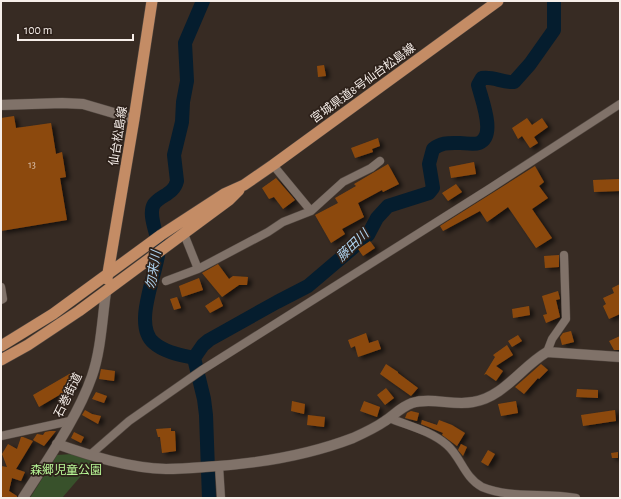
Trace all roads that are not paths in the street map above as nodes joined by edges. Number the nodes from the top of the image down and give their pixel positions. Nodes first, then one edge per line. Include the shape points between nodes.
1 (152, 1) edge
2 (498, 1) edge
3 (620, 104) edge
4 (1, 105) edge
5 (134, 119) junction
6 (380, 161) dead end
7 (273, 165) junction
8 (244, 185) junction
9 (311, 211) junction
10 (184, 234) junction
11 (564, 256) dead end
12 (198, 269) junction
13 (108, 275) junction
14 (166, 281) dead end
15 (1, 287) edge
16 (106, 292) junction
17 (1, 300) edge
18 (1, 346) edge
19 (547, 352) junction
20 (620, 357) edge
21 (1, 360) edge
22 (389, 418) junction
23 (70, 421) junction
24 (1, 436) edge
25 (57, 444) junction
26 (90, 455) junction
27 (219, 466) junction
28 (23, 498) edge
29 (221, 498) edge
30 (576, 498) edge

1 - 5 main road, 仙台松島線
2 - 7 main road, 宮城県道8号仙台松島線
3 - 26 street via 202,370 129,420
4 - 5 street via 83,104
5 - 13 main road, 仙台松島線
6 - 9 street via 343,182
7 - 8 main road, 宮城県道8号仙台松島線
7 - 9 street
8 - 10 main road, 宮城県道8号仙台松島線 via 229,200
8 - 13 main road, 宮城県道8号仙台松島線 via 224,194 161,235
9 - 12 street via 283,222
10 - 12 street
10 - 16 main road, 宮城県道8号仙台松島線
11 - 19 street via 566,319 552,339
12 - 14 street
13 - 16 main road, 仙台松島線
13 - 18 main road via 53,314
15 - 17 street
16 - 21 main road via 28,345
16 - 23 street, 石巻街道 via 94,370
19 - 20 street
19 - 22 street via 491,396 472,402 421,401 412,403
22 - 27 street via 369,431 302,454
22 - 30 street via 435,436 448,446 473,481 483,488 503,494
23 - 24 street
23 - 25 street, 石巻街道
25 - 26 street
25 - 28 street, 石巻街道
26 - 27 street via 165,469
27 - 29 street

